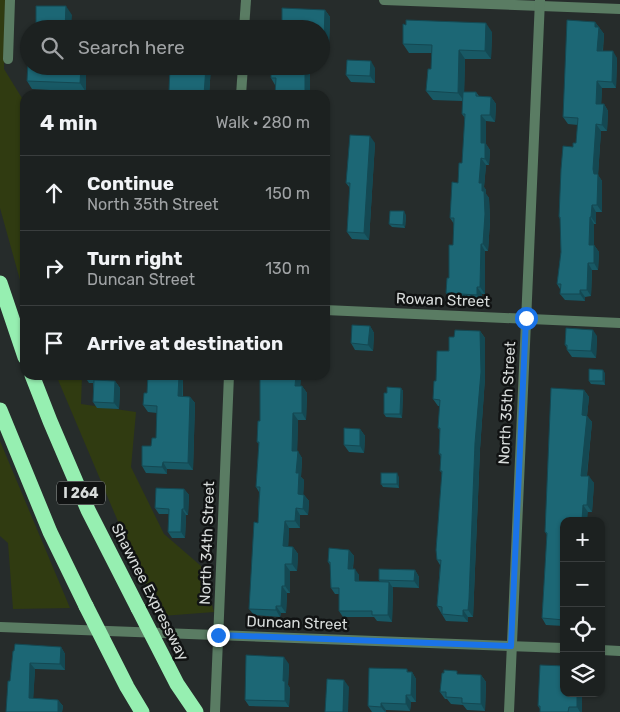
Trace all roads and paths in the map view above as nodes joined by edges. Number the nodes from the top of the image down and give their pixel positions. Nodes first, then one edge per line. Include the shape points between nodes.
1 (10, 0) edge
2 (246, 0) edge
3 (384, 0) edge
4 (540, 3) edge
5 (620, 9) edge
6 (245, 20) edge
7 (8, 59) dead end
8 (242, 75) edge
9 (241, 90) edge
10 (0, 283) edge
11 (330, 310) edge
12 (526, 318) junction
13 (620, 323) edge
14 (20, 342) edge
15 (34, 380) edge
16 (229, 380) edge
17 (0, 410) edge
18 (0, 626) edge
19 (218, 635) junction
20 (511, 646) junction
21 (560, 648) edge
22 (605, 650) edge
23 (620, 651) edge
24 (142, 712) edge
25 (196, 712) edge
26 (215, 712) edge
27 (509, 712) edge

1 - 7 street
2 - 6 street
3 - 4 street
4 - 5 street
4 - 12 street, North 35th Street
8 - 9 street
10 - 14 highway
11 - 12 street, Rowan Street
12 - 13 street, Rowan Street
12 - 20 street, North 35th Street
15 - 25 highway, Shawnee Expressway / I 264, bridge via 88,510 177,684
16 - 19 street, North 34th Street
17 - 24 highway, I 264, bridge via 50,532
18 - 19 street, Duncan Street
19 - 20 street, Duncan Street
19 - 26 street, North 34th Street
20 - 21 street, Duncan Street
20 - 27 street, North 35th Street
22 - 23 street

